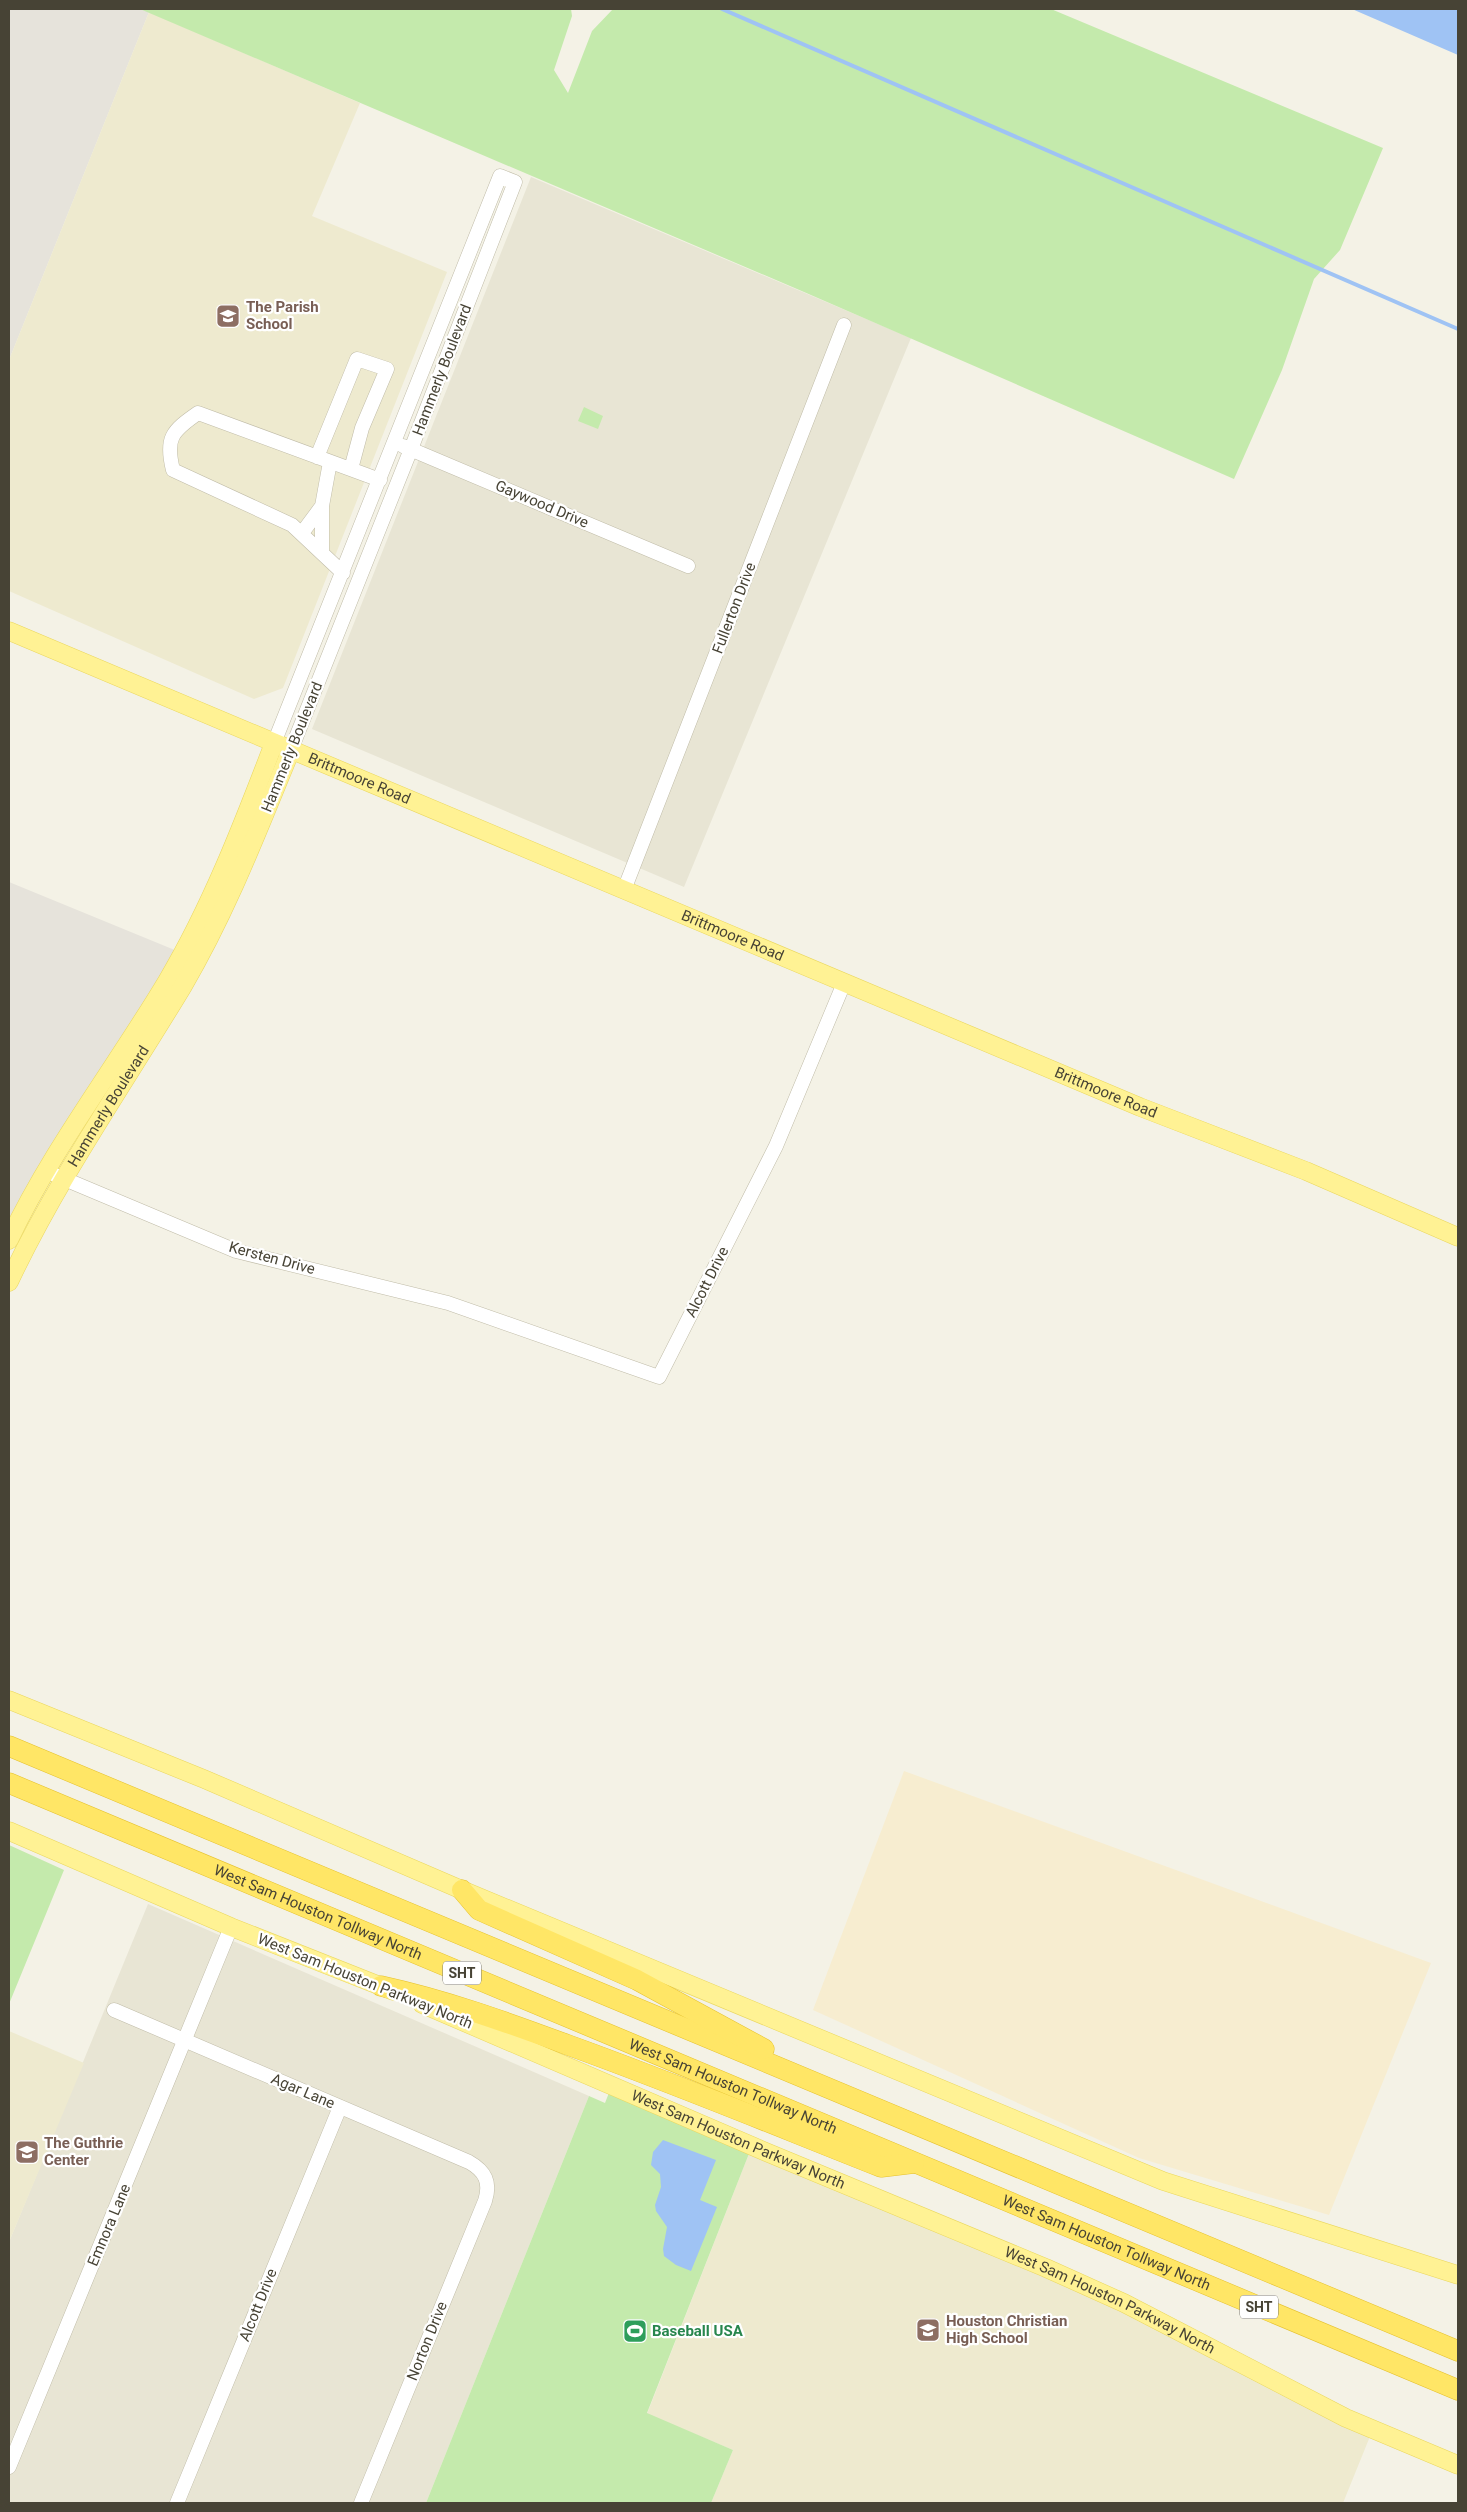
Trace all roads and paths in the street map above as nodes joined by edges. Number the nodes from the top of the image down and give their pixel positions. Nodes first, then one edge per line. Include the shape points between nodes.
1 (450, 304) junction
2 (465, 310) junction
3 (844, 325) dead end
4 (395, 443) junction
5 (411, 449) junction
6 (316, 457) junction
7 (330, 462) junction
8 (351, 469) junction
9 (380, 480) junction
10 (322, 506) junction
11 (302, 533) junction
12 (352, 551) junction
13 (322, 553) junction
14 (367, 559) junction
15 (688, 566) dead end
16 (343, 573) junction
17 (9, 631) edge
18 (274, 743) junction
19 (291, 750) junction
20 (624, 890) junction
21 (844, 982) junction
22 (46, 1171) junction
23 (63, 1178) junction
24 (1458, 1237) edge
25 (9, 1240) edge
26 (9, 1282) edge
27 (448, 1304) joint
28 (9, 1700) edge
29 (9, 1746) edge
30 (9, 1783) edge
31 (9, 1831) edge
32 (462, 1890) junction
33 (231, 1927) junction
34 (381, 1986) junction
35 (114, 2010) dead end
36 (186, 2041) junction
37 (872, 2106) junction
38 (340, 2107) junction
39 (916, 2163) junction
40 (487, 2178) joint
41 (1458, 2275) edge
42 (1458, 2351) edge
43 (1458, 2390) edge
44 (1458, 2465) edge
45 (9, 2467) edge
46 (177, 2503) edge
47 (360, 2503) edge

1 - 2 street
1 - 2 street, Hammerly Boulevard via 500,176 515,182
1 - 4 street, Hammerly Boulevard
2 - 5 street, Hammerly Boulevard
3 - 20 street, Fullerton Drive
4 - 5 street, Gaywood Drive
4 - 9 street, Hammerly Boulevard
5 - 14 street, Hammerly Boulevard
5 - 15 street, Gaywood Drive
6 - 7 street
6 - 8 street via 357,359 388,369 362,428
6 - 11 street via 198,413 176,428 168,450 173,470 292,524
7 - 8 street
7 - 10 street
8 - 9 street
9 - 12 street, Hammerly Boulevard
10 - 11 street
10 - 13 street
11 - 13 street
12 - 14 street
12 - 16 street, Hammerly Boulevard
13 - 16 street
14 - 19 street, Hammerly Boulevard
16 - 18 street, Hammerly Boulevard
17 - 18 main road, Brittmoore Road
18 - 19 main road, Brittmoore Road
18 - 22 main road, Hammerly Boulevard via 243,823 178,959 124,1051
19 - 20 main road, Brittmoore Road
19 - 23 main road, Hammerly Boulevard via 262,824 210,935 183,985
20 - 21 main road, Brittmoore Road
21 - 24 main road, Brittmoore Road via 1140,1108 1306,1172
21 - 27 street, Alcott Drive via 776,1146 659,1377
22 - 23 street, Kersten Drive
22 - 25 main road, Hammerly Boulevard
23 - 26 main road, Hammerly Boulevard
23 - 27 street, Kersten Drive via 236,1251
28 - 32 main road via 204,1779
29 - 37 highway, SHT
30 - 39 highway, West Sam Houston Tollway North / SHT
31 - 33 main road, West Sam Houston Parkway North
32 - 37 highway via 479,1910 637,1980
32 - 41 main road via 1162,2181
33 - 34 main road, West Sam Houston Parkway North
33 - 36 street, Emnora Lane
34 - 39 highway via 444,2001 585,2051 881,2168
34 - 44 main road, West Sam Houston Parkway North via 766,2152 1046,2268 1124,2303 1346,2418
35 - 36 street, Agar Lane
36 - 38 street, Agar Lane
36 - 45 street, Emnora Lane
37 - 42 highway, SHT
38 - 40 street, Agar Lane via 469,2162 481,2169
38 - 46 street, Alcott Drive
39 - 43 highway, West Sam Houston Tollway North / SHT
40 - 47 street, Norton Drive via 489,2190 485,2201

